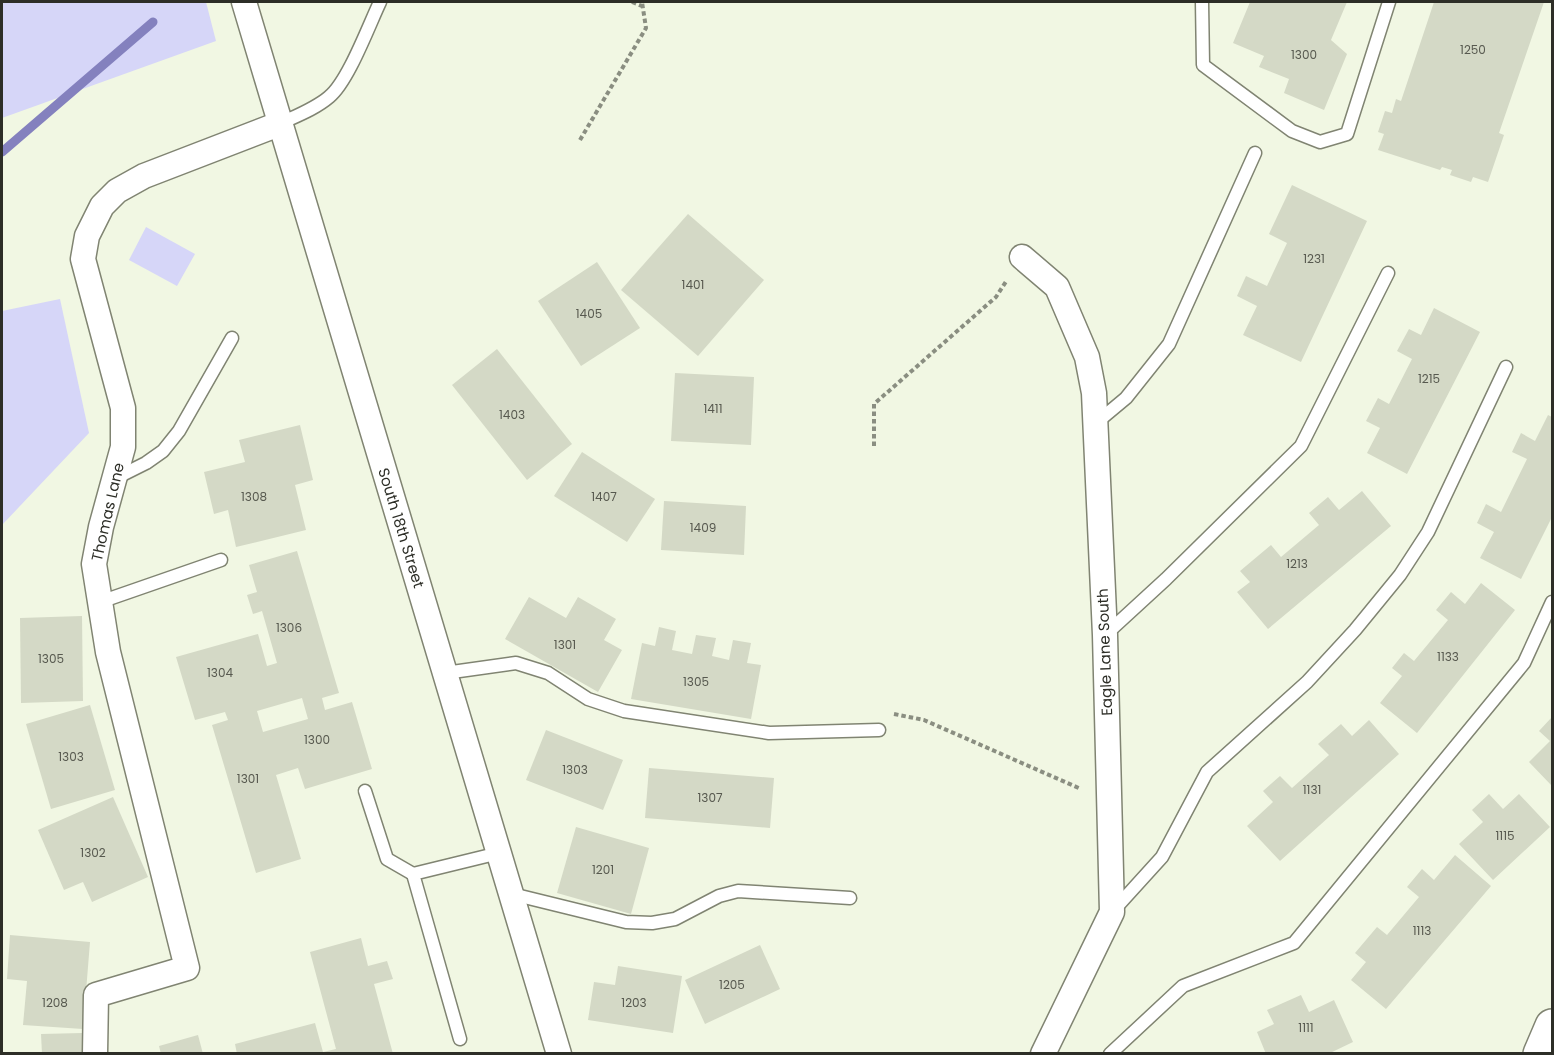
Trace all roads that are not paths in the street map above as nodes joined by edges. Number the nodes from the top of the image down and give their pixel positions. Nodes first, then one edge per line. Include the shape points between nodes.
1 (244, 2) edge
2 (380, 2) edge
3 (1202, 2) edge
4 (1389, 2) edge
5 (279, 124) junction
6 (1256, 153) dead end
7 (1022, 257) road end
8 (1388, 273) dead end
9 (232, 338) dead end
10 (1506, 368) dead end
11 (1096, 423) junction
12 (113, 480) junction
13 (221, 560) dead end
14 (100, 602) junction
15 (1552, 602) edge
16 (1105, 636) junction
17 (445, 673) junction
18 (879, 730) road end
19 (365, 791) dead end
20 (499, 853) junction
21 (413, 874) junction
22 (512, 894) junction
23 (850, 898) dead end
24 (1112, 912) junction
25 (1552, 1026) edge
26 (460, 1039) dead end
27 (95, 1053) edge
28 (559, 1053) edge
29 (1043, 1053) edge
30 (1110, 1053) edge
31 (1540, 1053) edge

1 - 5 street, South 18th Street
2 - 5 lane via 341,85 320,104
3 - 4 lane via 1203,65 1292,131 1320,142 1347,134
5 - 12 street, Thomas Lane via 117,191 102,206 87,236 84,260 123,408 123,447
5 - 17 street, South 18th Street
6 - 11 lane via 1169,344 1126,398
7 - 11 street, Eagle Lane South via 1057,287 1088,357
8 - 16 lane via 1301,446
9 - 12 lane via 163,452
10 - 24 lane via 1428,532 1400,576 1307,682 1207,772 1162,857
11 - 16 street, Eagle Lane South
12 - 14 street, Thomas Lane via 94,564
13 - 14 lane
14 - 27 street, Thomas Lane via 108,652 187,968 96,995
15 - 30 lane via 1524,663 1294,943 1183,986
16 - 24 street, Eagle Lane South
17 - 18 lane via 516,663 548,673 588,699 624,711 769,733
17 - 20 street, South 18th Street
19 - 21 lane via 387,859
20 - 21 lane
20 - 22 street, South 18th Street
21 - 26 lane
22 - 23 lane via 626,922 652,923 675,919 738,891
22 - 28 street, South 18th Street
24 - 29 street, Eagle Lane South
25 - 31 street

